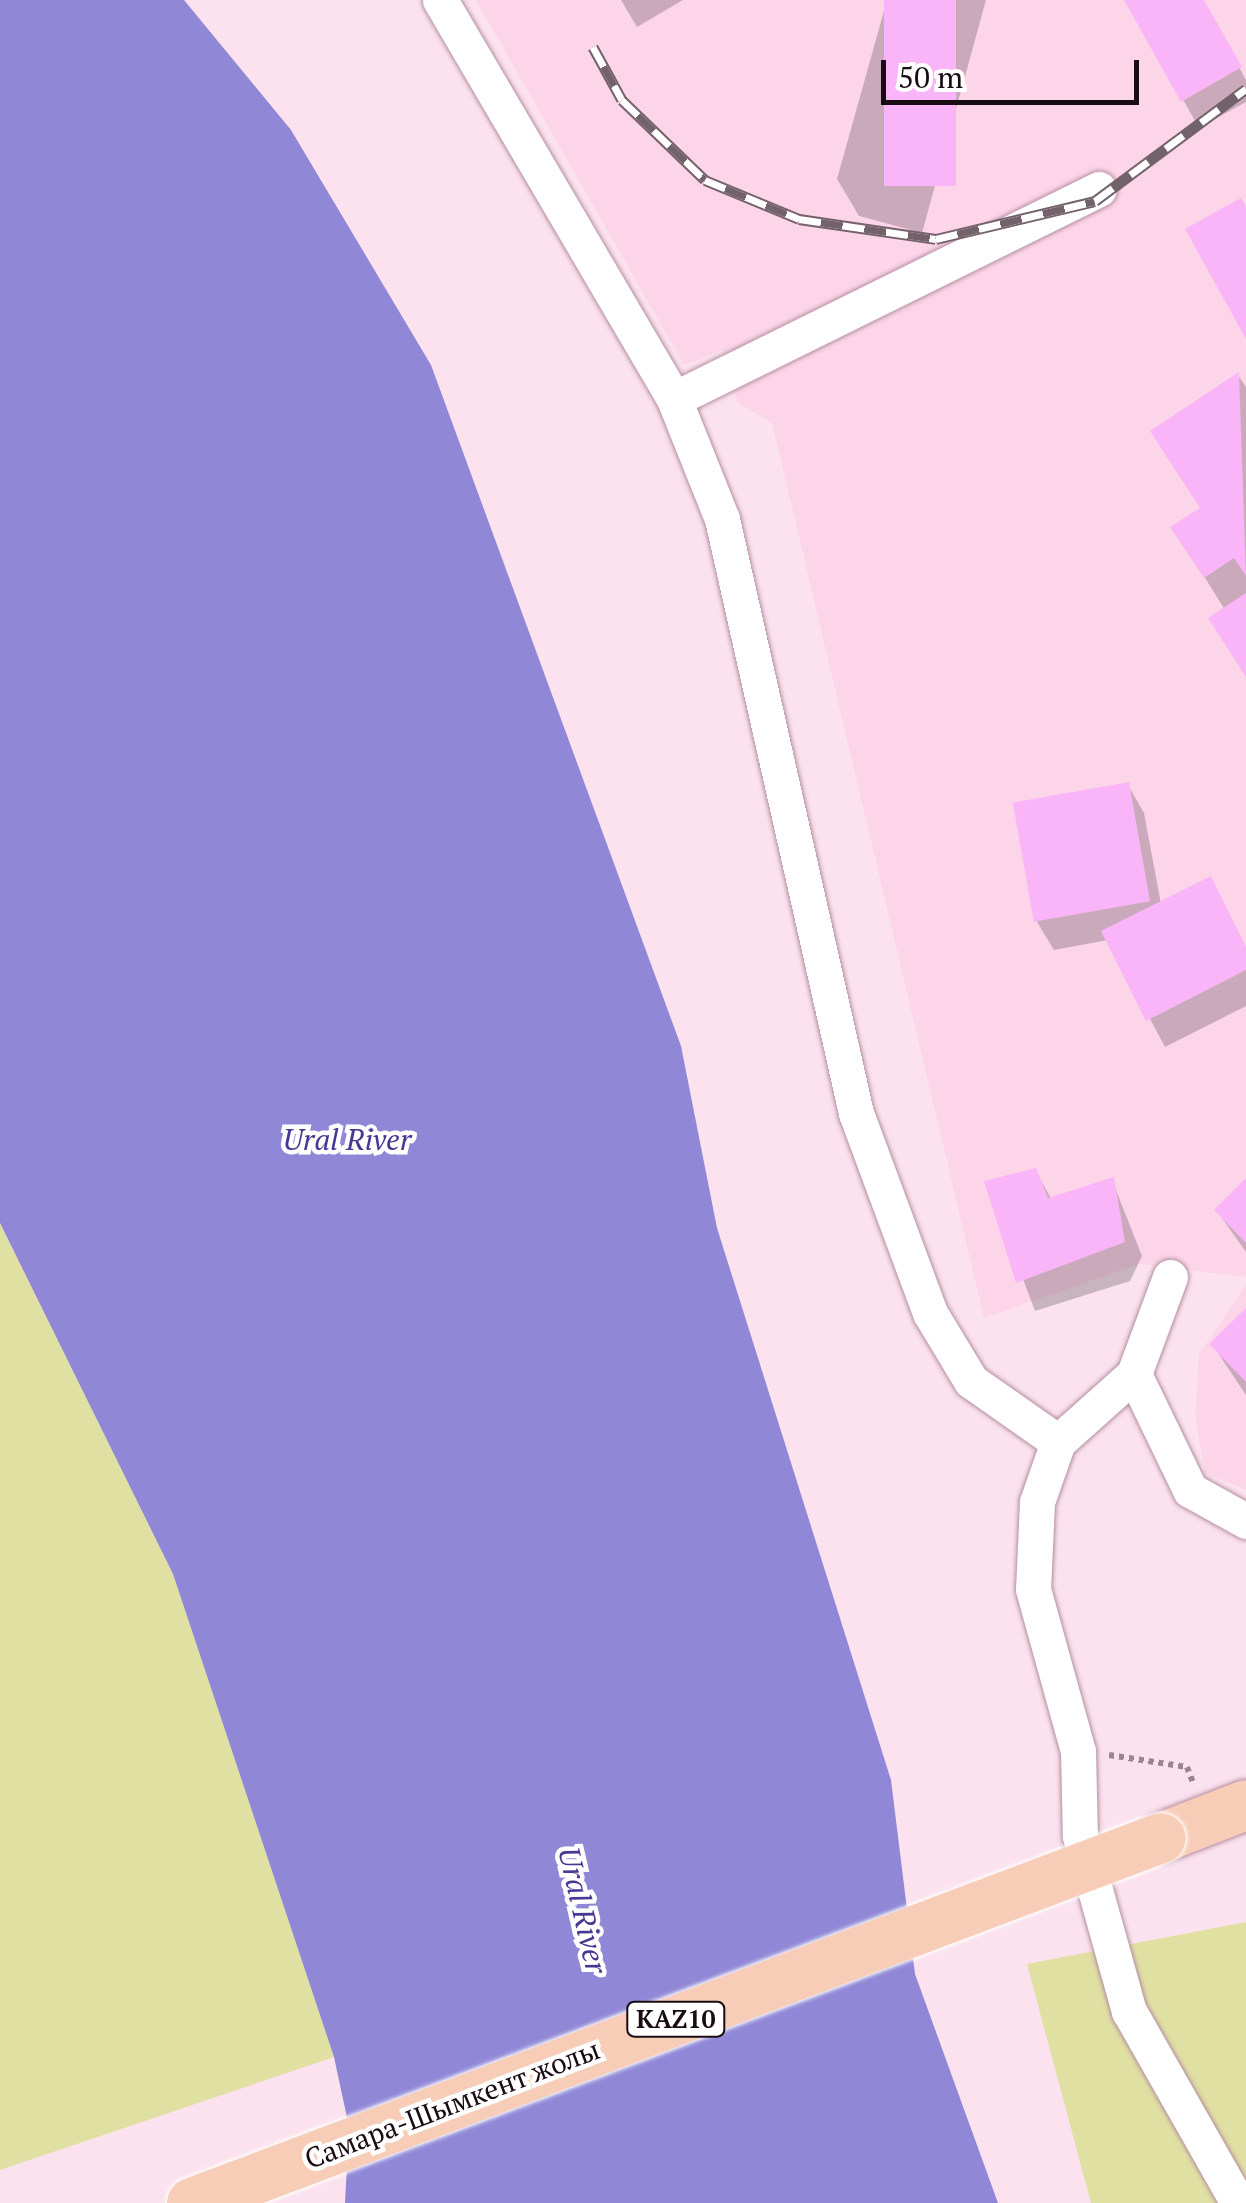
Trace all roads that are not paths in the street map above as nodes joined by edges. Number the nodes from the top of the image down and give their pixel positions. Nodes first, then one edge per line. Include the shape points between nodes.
1 (440, 0) edge
2 (1099, 189) dead end
3 (674, 399) junction
4 (1170, 1277) dead end
5 (1134, 1374) junction
6 (1058, 1442) junction
7 (1246, 1521) edge
8 (1246, 1805) edge
9 (192, 2203) edge
10 (1238, 2203) edge

1 - 3 lane
2 - 3 lane
3 - 6 lane via 722,519 862,1132 930,1313 971,1381
4 - 5 lane
5 - 6 lane
5 - 7 lane via 1190,1490
6 - 10 lane via 1037,1502 1033,1589 1078,1751 1080,1836 1129,2010
8 - 9 highway, Самара-Шымкент жолы / KAZ10, bridge

